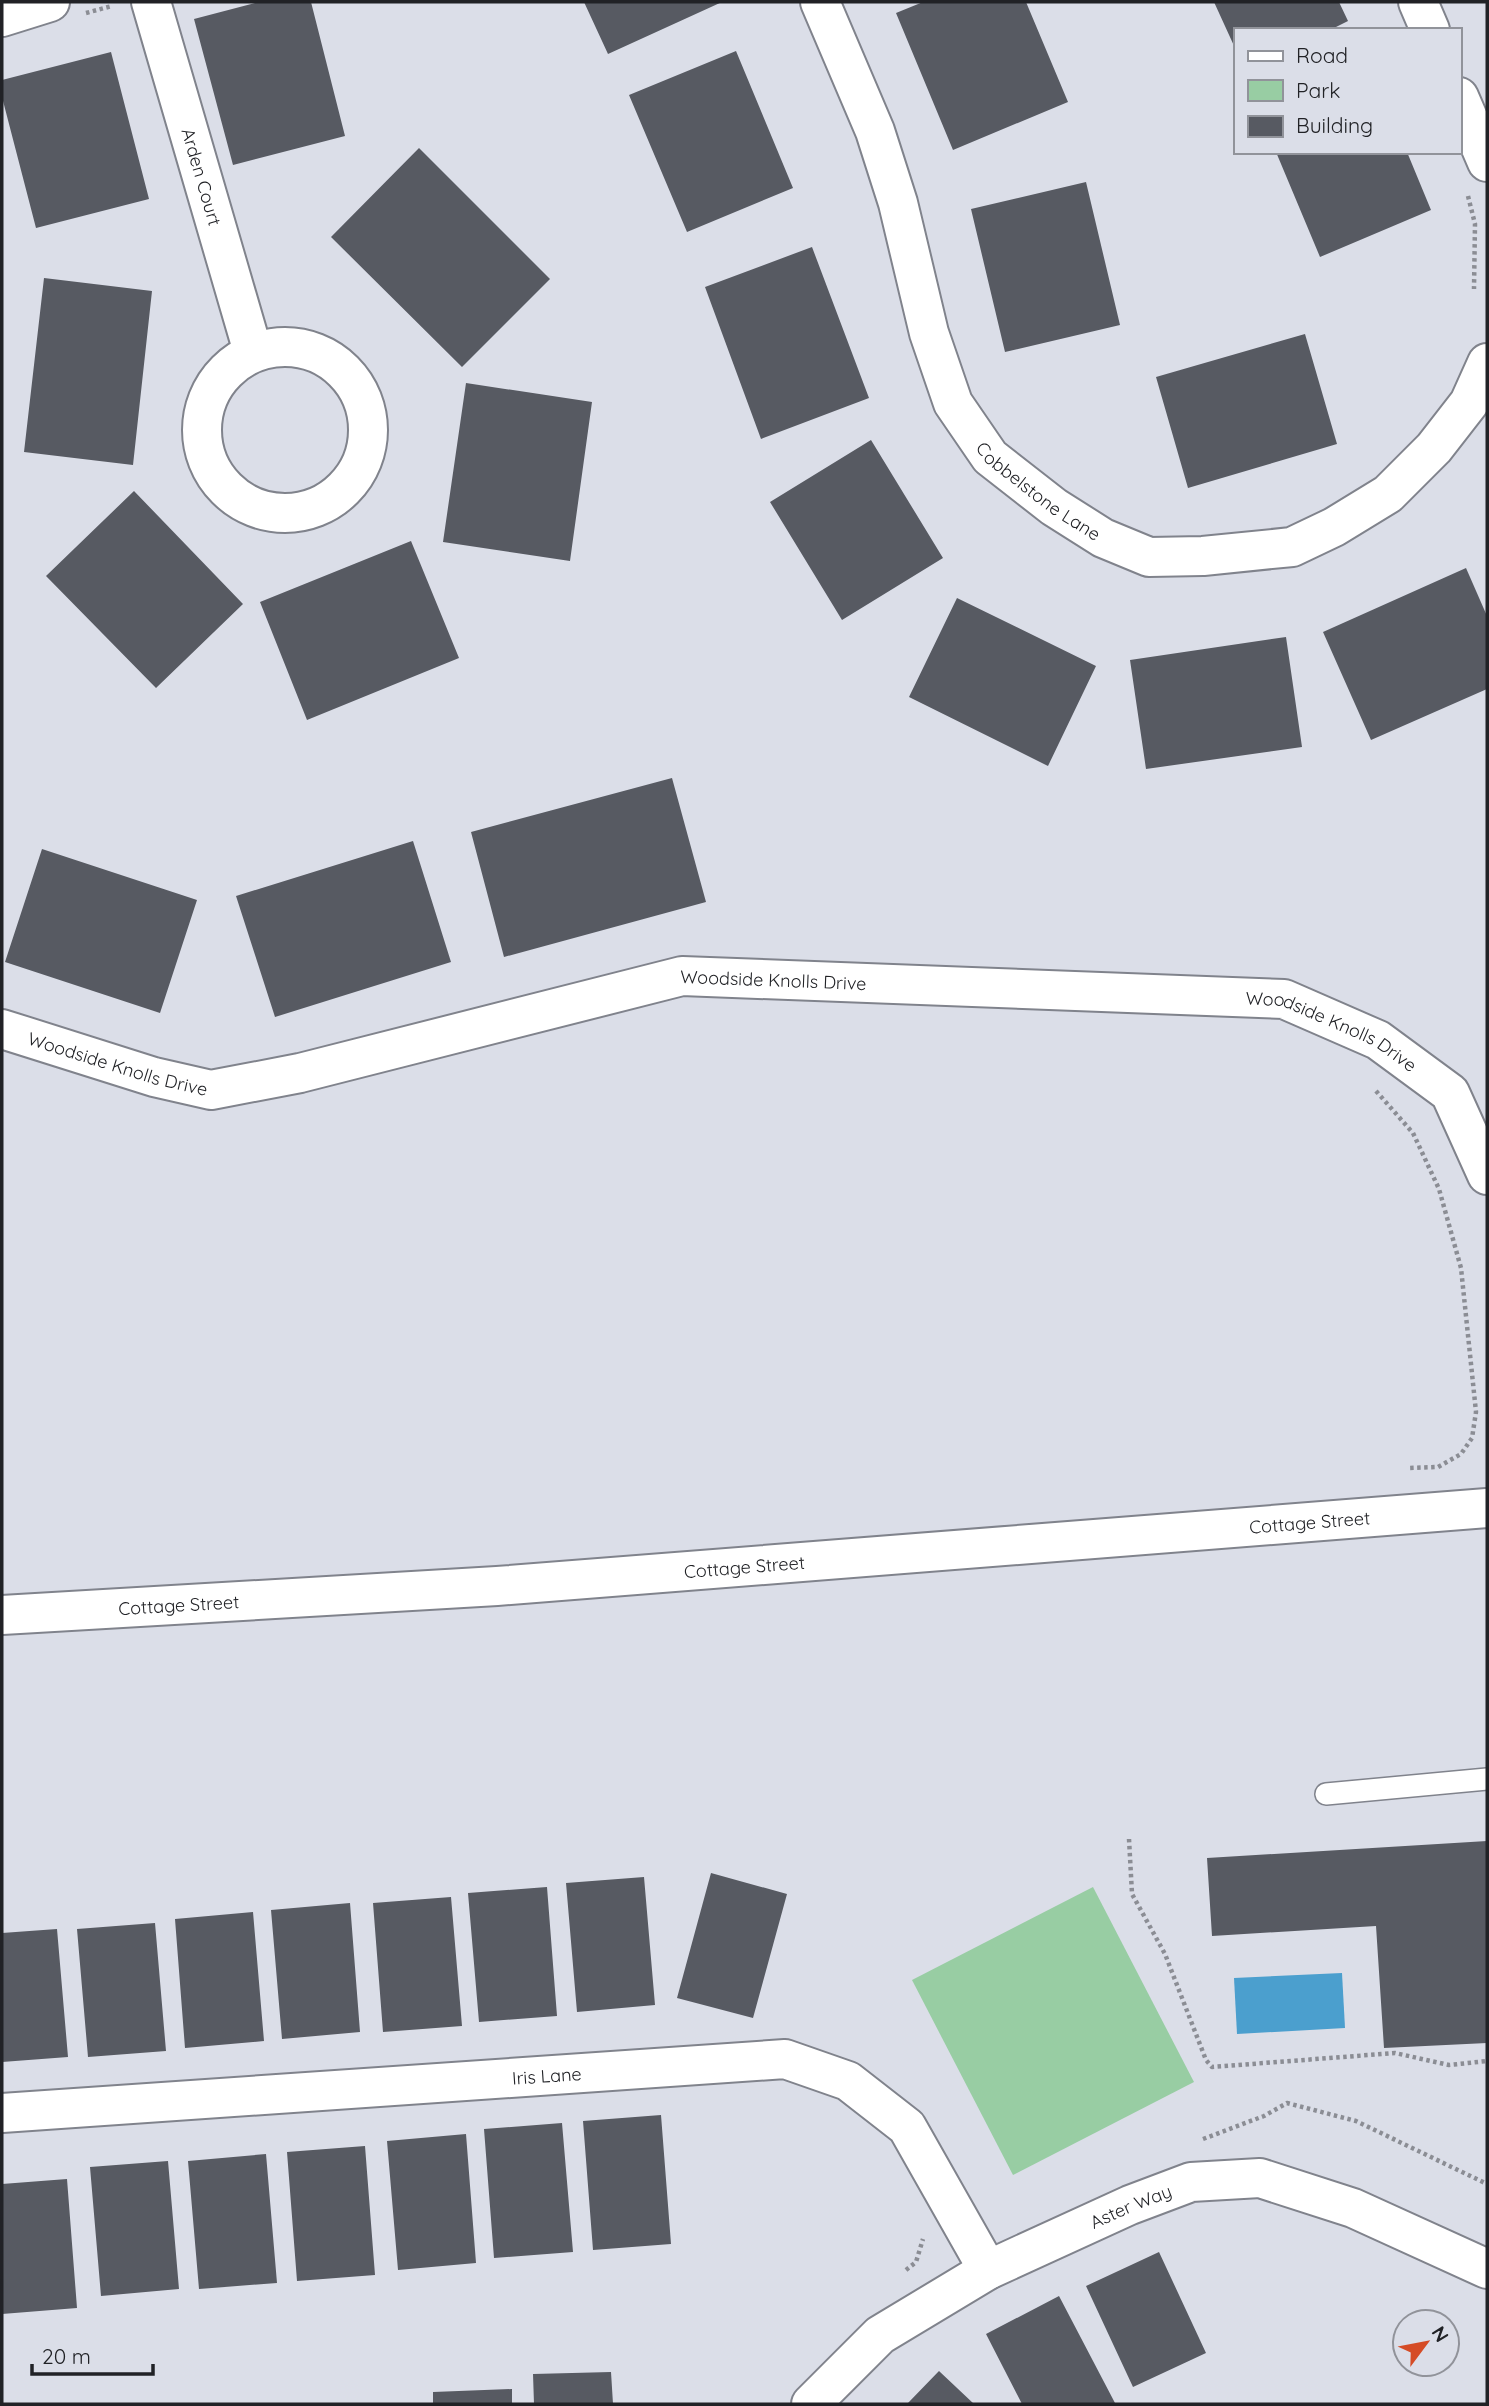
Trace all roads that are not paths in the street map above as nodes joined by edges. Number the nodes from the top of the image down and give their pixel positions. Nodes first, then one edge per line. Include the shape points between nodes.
1 (50, 2) edge
2 (151, 2) edge
3 (820, 2) edge
4 (1418, 2) edge
5 (2, 17) edge
6 (1429, 28) edge
7 (1461, 106) edge
8 (1477, 176) edge
9 (254, 352) junction
10 (1487, 363) edge
11 (2, 1030) edge
12 (1487, 1175) edge
13 (1487, 1508) edge
14 (2, 1615) edge
15 (1487, 1779) edge
16 (1326, 1794) dead end
17 (2, 2113) edge
18 (1487, 2269) edge
19 (988, 2270) junction
20 (811, 2404) edge

1 - 5 street
2 - 9 street, Arden Court
3 - 10 street, Cobbelstone Lane via 875,131 898,203 929,333 953,403 990,457 1054,508 1103,538 1150,557 1292,547 1388,494 1434,448 1469,403
4 - 6 street
7 - 8 street
9 - 9 street via 280,346 314,352 341,368 360,395 367,416 364,457 341,492 315,508 267,512 248,505 225,489 206,457 201,430 211,390 238,360
11 - 12 street, Woodside Knolls Drive via 212,1090 300,1073 682,976 1284,999 1378,1040 1450,1093
13 - 14 street, Cottage Street via 497,1586
15 - 16 lane
17 - 19 street, Iris Lane via 785,2059 848,2081 907,2127
18 - 19 street, Aster Way via 1353,2208 1260,2178 1191,2182
19 - 20 street, Aster Way via 880,2335

